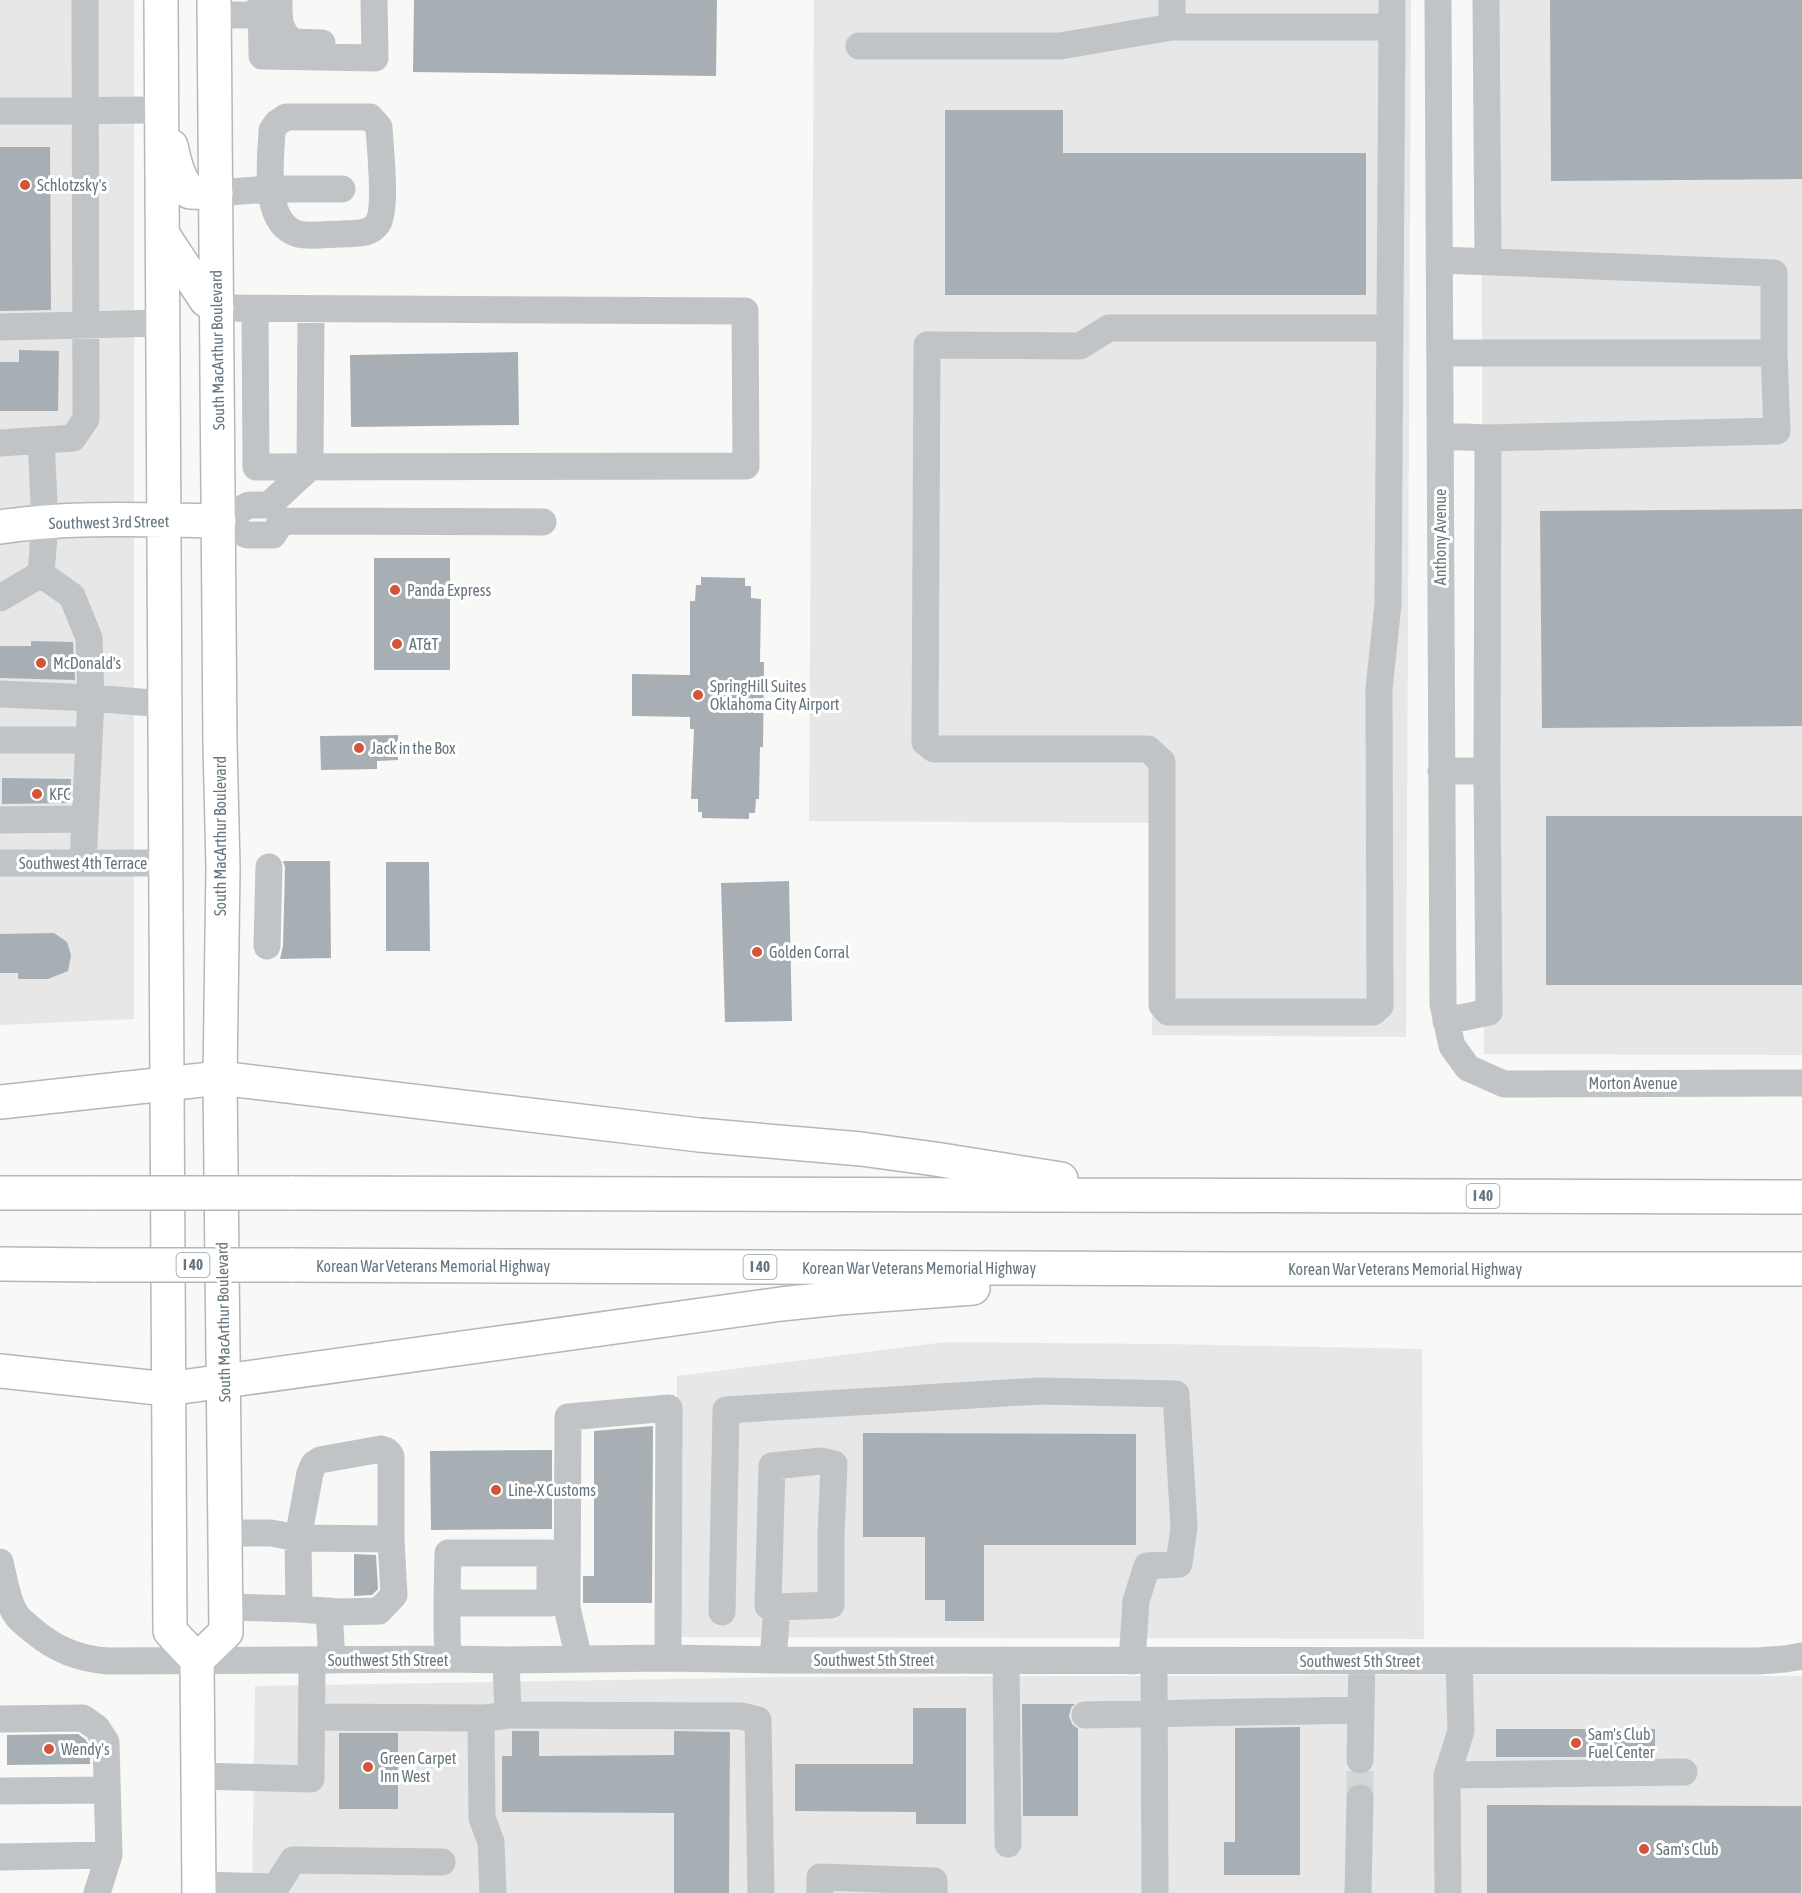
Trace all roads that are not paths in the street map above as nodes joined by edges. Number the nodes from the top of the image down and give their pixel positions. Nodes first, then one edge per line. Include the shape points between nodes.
1 (85, 0) edge
2 (161, 0) edge
3 (364, 0) edge
4 (375, 0) edge
5 (1172, 0) edge
6 (1392, 0) edge
7 (1438, 0) edge
8 (1486, 0) edge
9 (267, 5) edge
10 (214, 8) edge
11 (1172, 27) junction
12 (1392, 27) junction
13 (859, 46) dead end
14 (85, 110) junction
15 (162, 110) junction
16 (0, 111) edge
17 (342, 189) dead end
18 (216, 193) junction
19 (272, 200) junction
20 (163, 235) junction
21 (1440, 260) junction
22 (1488, 261) junction
23 (217, 308) junction
24 (255, 309) junction
25 (311, 310) junction
26 (163, 323) junction
27 (85, 326) junction
28 (0, 327) edge
29 (1390, 328) junction
30 (1440, 353) junction
31 (1774, 353) junction
32 (1440, 436) junction
33 (1488, 438) junction
34 (41, 440) junction
35 (0, 443) edge
36 (310, 467) junction
37 (276, 513) junction
38 (165, 521) junction
39 (219, 521) junction
40 (543, 522) dead end
41 (45, 523) junction
42 (0, 527) edge
43 (41, 574) junction
44 (0, 598) edge
45 (0, 694) edge
46 (91, 698) junction
47 (165, 704) junction
48 (0, 740) edge
49 (89, 740) junction
50 (1442, 771) junction
51 (1487, 771) junction
52 (85, 819) junction
53 (0, 820) edge
54 (1487, 835) junction
55 (1442, 836) junction
56 (0, 863) edge
57 (83, 863) junction
58 (165, 863) junction
59 (268, 867) dead end
60 (267, 946) dead end
61 (1446, 1021) junction
62 (1468, 1068) joint
63 (220, 1078) junction
64 (165, 1083) junction
65 (1802, 1083) edge
66 (0, 1102) edge
67 (0, 1193) edge
68 (1164, 1196) junction
69 (1802, 1197) edge
70 (0, 1264) edge
71 (1230, 1269) junction
72 (1802, 1269) edge
73 (0, 1371) edge
74 (223, 1380) junction
75 (167, 1389) junction
76 (226, 1533) junction
77 (298, 1538) junction
78 (391, 1539) junction
79 (0, 1562) edge
80 (447, 1603) dead end
81 (226, 1607) junction
82 (772, 1607) junction
83 (299, 1609) junction
84 (329, 1611) junction
85 (722, 1612) dead end
86 (8, 1621) edge
87 (1802, 1656) edge
88 (668, 1658) junction
89 (448, 1659) junction
90 (579, 1659) junction
91 (197, 1660) junction
92 (322, 1660) junction
93 (506, 1660) junction
94 (772, 1660) junction
95 (1006, 1660) junction
96 (1143, 1660) junction
97 (1362, 1660) junction
98 (1459, 1660) junction
99 (1361, 1710) junction
100 (1154, 1713) junction
101 (1084, 1714) dead end
102 (508, 1715) junction
103 (312, 1717) junction
104 (481, 1718) junction
105 (0, 1719) edge
106 (1360, 1760) tunnel mouth
107 (1684, 1772) dead end
108 (1447, 1775) junction
109 (198, 1776) junction
110 (107, 1790) junction
111 (0, 1791) edge
112 (1359, 1798) tunnel mouth
113 (1008, 1844) dead end
114 (109, 1856) junction
115 (0, 1857) edge
116 (442, 1862) dead end
117 (199, 1889) edge
118 (98, 1893) edge
119 (493, 1893) edge
120 (760, 1893) edge
121 (820, 1893) edge
122 (934, 1893) edge
123 (1155, 1893) edge
124 (1358, 1893) edge
125 (1448, 1893) edge

1 - 14 street
2 - 15 main road
3 - 9 street via 365,25 356,40 335,44 292,42
4 - 9 street via 375,58 262,56
5 - 11 street
6 - 12 street
7 - 21 street, Anthony Avenue
8 - 22 street
9 - 10 street
10 - 18 main road, South MacArthur Boulevard
11 - 12 street
11 - 13 street via 1060,46
12 - 29 street
14 - 15 street
14 - 16 street
14 - 27 street
15 - 18 main road via 184,185 190,192
15 - 20 main road
17 - 19 street
18 - 19 street
18 - 23 main road, South MacArthur Boulevard
19 - 19 street via 272,130 277,123 286,117 370,117 380,127 381,217 376,226 365,233 299,234 285,226
20 - 23 main road via 206,300
20 - 26 main road
21 - 22 street
21 - 30 street, Anthony Avenue
22 - 31 street via 1774,273
23 - 24 street
23 - 39 main road, South MacArthur Boulevard
24 - 25 street
24 - 36 street via 256,467
25 - 36 street
25 - 36 street via 745,311 746,466
26 - 27 street
26 - 38 main road
27 - 28 street
27 - 34 street via 86,418 73,438
29 - 29 street via 1389,604 1379,689 1380,1006 1373,1012 1168,1012 1162,1005 1162,762 1148,749 934,749 925,742 927,345 1080,346 1108,328
30 - 31 street
30 - 32 street, Anthony Avenue
31 - 33 street via 1777,431
32 - 33 street
32 - 50 street, Anthony Avenue
33 - 51 street
34 - 35 street
34 - 41 street
36 - 37 street
37 - 39 street via 249,505
37 - 40 street
38 - 39 main road, Southwest 3rd Street
38 - 41 main road, Southwest 3rd Street
38 - 47 main road
39 - 63 main road, South MacArthur Boulevard
41 - 42 main road, Southwest 3rd Street
41 - 43 street
43 - 44 street
43 - 46 street via 72,596 89,638
45 - 46 street
46 - 47 street
46 - 49 street
47 - 58 main road
48 - 49 street
49 - 52 street
50 - 51 street
50 - 55 street, Anthony Avenue
51 - 54 street
52 - 53 street
52 - 57 street
54 - 55 street
54 - 61 street via 1489,1012
55 - 61 street, Anthony Avenue
56 - 57 street, Southwest 4th Terrace
57 - 58 street, Southwest 4th Terrace
58 - 64 main road
59 - 60 street
61 - 62 street, Anthony Avenue via 1452,1046
62 - 65 street, Morton Avenue via 1504,1084
63 - 64 main road
63 - 68 main road via 699,1135 861,1149
63 - 74 main road, South MacArthur Boulevard
64 - 66 main road
64 - 75 main road
67 - 68 main road, I 40, bridge
68 - 69 main road, I 40
70 - 71 main road, Korean War Veterans Memorial Highway / I 40, bridge
71 - 72 main road, Korean War Veterans Memorial Highway / I 40
71 - 74 main road via 839,1298
73 - 75 main road
74 - 75 main road
74 - 76 main road, South MacArthur Boulevard
75 - 91 main road via 170,1631
76 - 77 street via 271,1533
76 - 81 main road, South MacArthur Boulevard
77 - 78 street
77 - 78 street via 314,1464 381,1449 391,1456
77 - 83 street
78 - 84 street via 394,1595 380,1611
79 - 86 street, Southwest 5th Street
80 - 89 street
81 - 83 street
81 - 91 main road, South MacArthur Boulevard via 226,1632
82 - 82 street via 831,1605 834,1464 821,1461 772,1466
82 - 94 street
83 - 84 street
84 - 92 street
85 - 96 street via 726,1410 1040,1391 1176,1394 1184,1527 1179,1564 1147,1566 1136,1601
86 - 91 street, Southwest 5th Street via 88,1659
87 - 98 street, Southwest 5th Street via 1758,1660
88 - 90 street, Southwest 5th Street
88 - 90 street via 669,1408 568,1418 567,1608
88 - 94 street, Southwest 5th Street
89 - 92 street, Southwest 5th Street
89 - 93 street, Southwest 5th Street
90 - 93 street, Southwest 5th Street
91 - 92 street, Southwest 5th Street
91 - 109 main road
92 - 103 street
93 - 102 street
94 - 95 street, Southwest 5th Street
95 - 96 street, Southwest 5th Street
95 - 113 street
96 - 97 street, Southwest 5th Street
96 - 100 street
97 - 98 street, Southwest 5th Street
97 - 99 street
98 - 108 street via 1461,1731
99 - 100 street
99 - 106 street
100 - 101 street
100 - 123 street
102 - 104 street
102 - 120 street via 741,1716 758,1720
103 - 104 street
103 - 109 street via 311,1779
104 - 119 street via 482,1818 491,1842
105 - 110 street via 83,1718 97,1728 106,1743
107 - 108 street
108 - 125 street
109 - 117 main road
110 - 111 street
110 - 114 street
112 - 124 street
114 - 115 street
114 - 118 street
116 - 117 street via 292,1860 276,1887
121 - 122 street via 820,1877 934,1881

